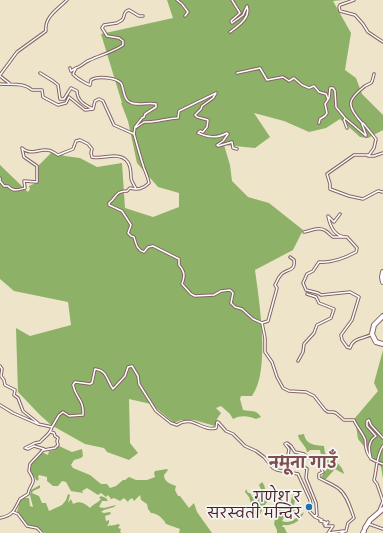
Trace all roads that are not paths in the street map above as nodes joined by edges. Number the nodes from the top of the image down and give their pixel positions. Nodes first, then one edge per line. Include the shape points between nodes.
1 (67, 0) edge
2 (177, 0) edge
3 (232, 0) edge
4 (354, 0) edge
5 (143, 16) dead end
6 (185, 16) dead end
7 (230, 32) dead end
8 (383, 42) edge
9 (70, 68) dead end
10 (76, 68) junction
11 (40, 73) dead end
12 (237, 73) dead end
13 (374, 74) dead end
14 (0, 75) edge
15 (0, 84) edge
16 (9, 84) junction
17 (328, 99) junction
18 (93, 109) junction
19 (345, 118) junction
20 (319, 123) dead end
21 (362, 123) junction
22 (135, 128) junction
23 (347, 128) dead end
24 (134, 134) junction
25 (236, 149) dead end
26 (383, 154) edge
27 (367, 155) junction
28 (0, 178) edge
29 (136, 190) junction
30 (383, 192) edge
31 (340, 214) dead end
32 (304, 232) dead end
33 (347, 237) junction
34 (290, 257) dead end
35 (383, 272) edge
36 (383, 282) edge
37 (307, 294) dead end
38 (383, 316) edge
39 (262, 322) junction
40 (372, 334) junction
41 (383, 344) edge
42 (298, 361) dead end
43 (0, 366) edge
44 (0, 405) edge
45 (41, 426) junction
46 (52, 427) junction
47 (51, 432) junction
48 (383, 438) edge
49 (383, 447) edge
50 (44, 449) junction
51 (372, 460) junction
52 (377, 462) junction
53 (383, 464) edge
54 (383, 500) edge
55 (383, 509) edge
56 (13, 511) junction
57 (378, 513) junction
58 (317, 515) junction
59 (0, 518) edge
60 (365, 529) edge
61 (383, 529) edge
62 (346, 531) junction
63 (42, 533) edge
64 (341, 533) edge

1 - 14 street via 49,18 46,31 17,52
2 - 6 street via 188,12
3 - 7 street via 240,13 231,21 232,23 243,15 247,6 248,10 246,18
4 - 8 street via 340,5 340,11 355,15 368,32
5 - 10 street via 126,11 117,23 104,25 102,28 107,36 119,38 123,45
9 - 10 street via 71,71
10 - 22 street via 73,74 90,85 94,78 117,80 122,84 129,102 156,104
11 - 18 street via 58,85 60,99 64,99 71,88 77,91 81,102
12 - 17 street via 260,68 267,80 294,78 309,88 314,86 319,92 326,94
13 - 21 street via 371,83 355,94 351,102 352,111
14 - 16 street
15 - 16 street
16 - 18 street via 27,86 32,90 41,89 43,97 58,104 66,104 69,97 85,110
17 - 19 street via 329,89 333,88 336,107
17 - 20 street via 325,104 327,113
18 - 24 street via 95,101 103,101 114,125
19 - 21 street via 366,136
19 - 23 street
21 - 27 street via 376,139 372,152
22 - 24 street
22 - 25 street via 144,122 178,118 181,110 216,93 195,115 208,120 207,127 198,133 208,137 220,137 226,133 228,134 223,141 217,145 232,142 233,148
24 - 29 street via 149,183 144,188
26 - 27 street
27 - 30 street via 354,155 329,172 327,174 330,189 363,199 378,191
28 - 29 street via 4,186 10,189 16,191 25,188 24,181 37,182 37,166 24,157 22,148 31,152 52,151 58,155 73,149 76,141 80,140 92,149 92,157 120,156 125,159 131,167 131,178
29 - 39 street via 130,188 116,193 109,206 122,212 131,225 128,233 134,237 140,251 144,252 153,246 177,257 185,274 182,284 191,294 214,296 221,291 230,290 233,293 231,303 253,319
31 - 33 street via 334,222 328,216 328,219 338,236
32 - 33 street via 320,229 333,237
33 - 40 street via 357,248 356,252 329,262 319,262 313,271 307,274 303,283 306,290 321,295 350,292 358,297 352,320 341,335 347,347 350,348 356,340
34 - 39 street via 295,264 279,276 268,321
35 - 36 highway
37 - 42 street via 316,297 319,303 334,309 331,318 317,324 314,333 304,344 304,352
38 - 40 highway via 374,325
39 - 51 street via 265,352 283,388 306,392 314,396 328,412 336,413 344,420 354,420 366,441 366,448
40 - 41 highway via 376,342
43 - 45 street via 5,385 15,390 14,395 18,398 23,411
44 - 45 street
45 - 46 street
46 - 47 street
46 - 58 street via 63,412 69,416 83,415 84,406 73,385 76,382 92,383 95,369 104,373 113,389 125,376 128,367 132,366 139,384 156,411 172,424 194,421 213,429 218,422 245,446 264,457 273,468 298,474 310,500 310,512 314,516
47 - 50 street via 58,438 58,445 55,448
47 - 50 street via 40,442 25,449 34,446
48 - 51 street via 369,420 367,421 367,426 376,436 370,443
49 - 52 street
50 - 56 street via 30,464 29,471 35,480 34,483
51 - 52 street
52 - 53 street
52 - 54 street via 374,480
54 - 57 street
55 - 57 highway
56 - 59 street
56 - 63 street via 27,526 37,528
57 - 60 highway
58 - 62 street via 315,517 325,522 324,524 328,522 325,526 333,526 328,533
58 - 62 street via 316,503 306,478 307,469 288,455 289,449 285,444 287,443 295,452 317,461 324,472 319,474 319,478 340,490 347,500 354,518
60 - 61 street
62 - 64 street

